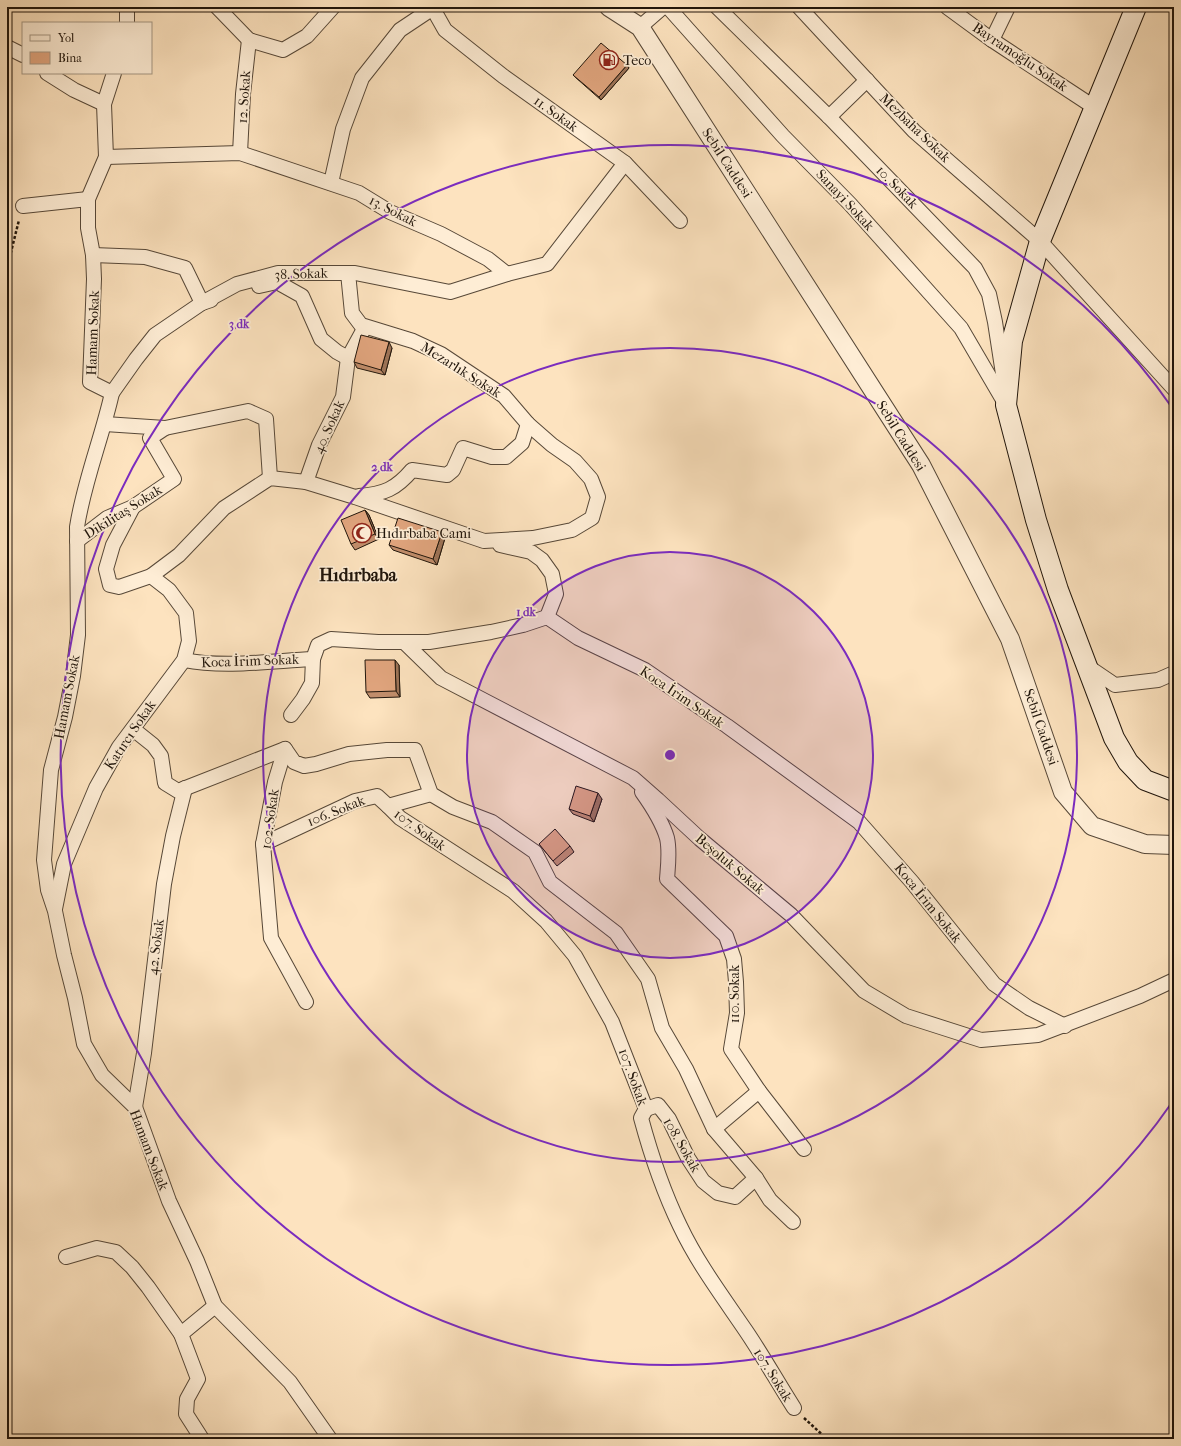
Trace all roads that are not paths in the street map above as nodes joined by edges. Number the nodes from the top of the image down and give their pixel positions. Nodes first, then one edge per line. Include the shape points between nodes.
1 (127, 7) edge
2 (217, 7) edge
3 (333, 7) edge
4 (432, 7) edge
5 (609, 7) edge
6 (663, 7) edge
7 (668, 7) edge
8 (717, 7) edge
9 (799, 7) edge
10 (947, 7) edge
11 (1008, 7) edge
12 (1136, 7) edge
13 (127, 22) edge
14 (640, 27) junction
15 (250, 40) junction
16 (992, 40) junction
17 (7, 47) edge
18 (22, 54) edge
19 (49, 74) edge
20 (114, 74) edge
21 (867, 80) junction
22 (104, 104) junction
23 (1094, 107) junction
24 (829, 117) junction
25 (240, 153) junction
26 (106, 157) junction
27 (625, 163) junction
28 (331, 183) junction
29 (88, 199) junction
30 (23, 206) road end
31 (680, 221) dead end
32 (1040, 241) junction
33 (93, 255) junction
34 (348, 273) junction
35 (507, 274) junction
36 (202, 302) junction
37 (365, 327) junction
38 (348, 358) junction
39 (1174, 389) edge
40 (112, 393) junction
41 (1006, 404) junction
42 (105, 424) junction
43 (528, 424) junction
44 (166, 428) junction
45 (270, 478) junction
46 (306, 482) junction
47 (354, 497) junction
48 (133, 507) junction
49 (78, 541) junction
50 (484, 541) junction
51 (151, 576) junction
52 (547, 617) junction
53 (404, 642) junction
54 (313, 659) junction
55 (184, 660) junction
56 (1087, 666) junction
57 (1174, 673) edge
58 (291, 715) dead end
59 (132, 729) junction
60 (285, 749) junction
61 (633, 778) junction
62 (184, 788) junction
63 (1174, 791) edge
64 (431, 794) junction
65 (388, 806) junction
66 (263, 844) junction
67 (1174, 845) edge
68 (55, 911) junction
69 (1174, 980) edge
70 (306, 1002) dead end
71 (1065, 1026) junction
72 (759, 1091) junction
73 (135, 1107) junction
74 (646, 1108) junction
75 (714, 1129) junction
76 (804, 1149) dead end
77 (756, 1178) junction
78 (793, 1222) dead end
79 (66, 1257) dead end
80 (215, 1306) junction
81 (181, 1334) junction
82 (794, 1408) road end
83 (202, 1439) edge
84 (330, 1439) edge

1 - 13 street
2 - 15 street
3 - 15 street via 307,36 283,50
4 - 27 street, 11. Sokak via 445,30 503,76
4 - 28 street via 400,30 362,78 343,129
5 - 14 street, Sebil Caddesi
6 - 14 street
7 - 41 street, Sanayi Sokak via 783,136 850,204 961,328
8 - 24 street, 10. Sokak
9 - 21 street, Mezbaha Sokak
10 - 16 street, Bayramoğlu Sokak
11 - 16 street
12 - 23 main road
14 - 67 street, Sebil Caddesi via 921,465 1010,639 1063,792 1092,826 1145,844
15 - 25 street, 12. Sokak via 242,94
16 - 23 street, Bayramoğlu Sokak
17 - 18 street
19 - 22 street
20 - 22 street, Hamam Sokak
21 - 24 street
21 - 32 street, Mezbaha Sokak via 914,131
22 - 26 street, Hamam Sokak
23 - 32 main road
24 - 41 street, 10. Sokak via 976,268 989,294
25 - 26 street, 13. Sokak
25 - 28 street, 13. Sokak
26 - 29 street, Hamam Sokak
27 - 31 street, 11. Sokak
27 - 35 street via 547,264
28 - 35 street, 13. Sokak via 359,193 390,212 441,234 488,259
29 - 30 street
29 - 33 street, Hamam Sokak via 88,228
32 - 39 street, Mezbaha Sokak
32 - 41 main road via 1012,341
33 - 36 street via 145,257 185,268
33 - 40 street, Hamam Sokak via 90,382
34 - 35 street, 38. Sokak via 450,292
34 - 36 street, 38. Sokak via 278,272 237,284
34 - 37 street via 352,313 360,325
36 - 38 street via 278,282 302,296 321,339
36 - 40 street, 38. Sokak via 155,335
37 - 38 street, 40. Sokak
37 - 43 street, Mezarlık Sokak via 413,341 441,354 504,396
38 - 46 street, 40. Sokak via 343,397 319,445
40 - 42 street, Hamam Sokak
41 - 56 main road via 1036,520 1058,590
42 - 44 street
42 - 49 street, Hamam Sokak via 79,512
43 - 47 street via 522,443 506,456 492,457 463,448 453,470 447,475 412,470 395,487 378,495
43 - 50 street, Mezarlık Sokak via 575,461 591,479 598,496 592,518 572,530 533,538
44 - 45 street via 248,411 266,419
44 - 48 street, Dikilitaş Sokak via 150,438 174,480
45 - 46 street
45 - 51 street via 224,508 179,555
46 - 47 street
47 - 50 street
48 - 49 street, Dikilitaş Sokak via 107,518
48 - 51 street via 113,545 106,569 110,585 119,587
49 - 68 street, Hamam Sokak via 78,635 65,717 50,770 46,821 44,860 48,890
50 - 52 street via 531,552 542,560 552,574 556,594
51 - 55 street, Katırcı Sokak via 169,590 186,613 189,641
52 - 53 street, Koca İrim Sokak via 491,632 429,642
52 - 71 street, Koca İrim Sokak via 578,638 645,670 859,822 912,882 994,984 1029,1008
53 - 54 street, Koca İrim Sokak via 331,638 318,645
53 - 61 street, Beşoluk Sokak via 441,678
54 - 55 street, Koca İrim Sokak via 224,664 202,664
54 - 58 street via 312,683
55 - 59 street, Katırcı Sokak
56 - 57 street via 1115,684 1158,680
56 - 63 main road via 1114,738 1128,762 1145,780
59 - 62 street via 153,745 161,756 165,783 178,791
59 - 68 street, Katırcı Sokak via 96,788 80,825 64,864
60 - 62 street
60 - 64 street via 294,762 304,766 349,754 415,750
60 - 66 street, 102. Sokak via 275,782
61 - 71 street, Beşoluk Sokak via 700,839 791,915 864,991 906,1016 981,1040 1038,1035
61 - 72 street, 110. Sokak via 658,816 668,839 667,879 726,936 734,958 736,982 737,1013 731,1049
62 - 73 street, 42. Sokak via 164,884
64 - 65 street, 106. Sokak
64 - 75 street via 453,807 492,822 535,852 550,882 616,933 648,979 662,1028 686,1069
65 - 66 street, 106. Sokak via 377,796 355,801
65 - 74 street, 107. Sokak via 400,818 513,891 546,921 575,956 612,1022
66 - 70 street, 102. Sokak via 272,938
68 - 73 street, Hamam Sokak via 84,1044 102,1075
69 - 71 street, Beşoluk Sokak
72 - 75 street
72 - 76 street, 110. Sokak
73 - 80 street, Hamam Sokak via 169,1201
74 - 77 street, 108. Sokak via 658,1105 669,1119 688,1158 703,1181 718,1193 735,1197
74 - 82 street, 107. Sokak via 641,1118 647,1142 680,1227 704,1271 747,1332
75 - 77 street
77 - 78 street via 770,1200
79 - 81 street via 98,1248 116,1252 148,1287
80 - 81 street
80 - 84 street via 290,1382
81 - 83 street via 198,1378 187,1399 186,1414

